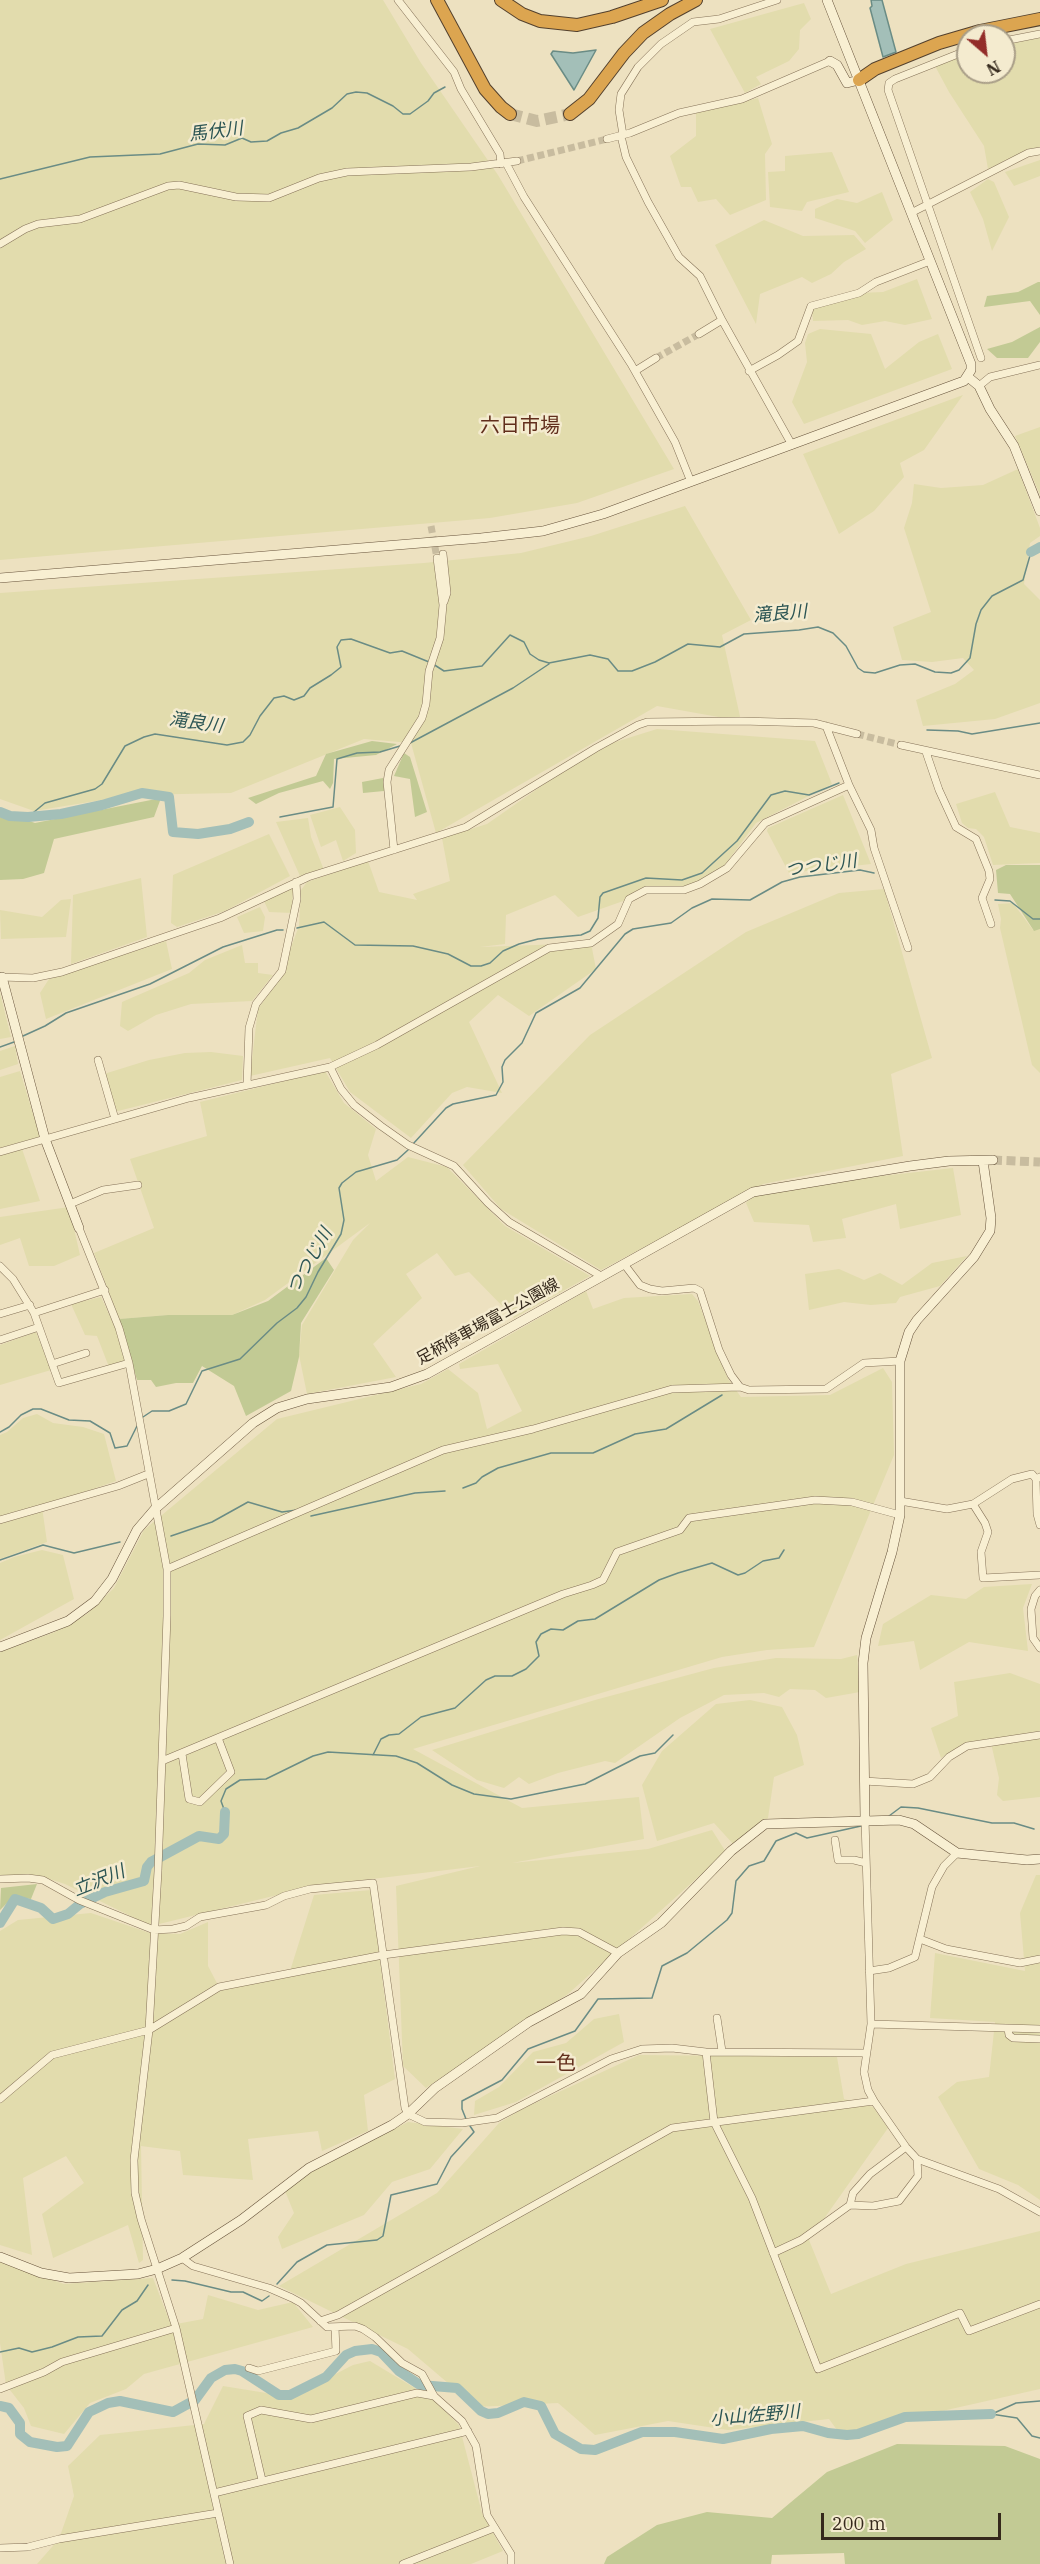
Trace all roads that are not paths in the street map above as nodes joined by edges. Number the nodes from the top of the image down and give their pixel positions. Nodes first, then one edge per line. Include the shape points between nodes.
1 (398, 0) edge
2 (437, 0) edge
3 (501, 0) edge
4 (663, 0) edge
5 (696, 0) edge
6 (777, 0) edge
7 (827, 0) edge
8 (760, 3) edge
9 (1040, 19) edge
10 (1040, 26) edge
11 (1016, 31) edge
12 (1040, 34) edge
13 (1016, 39) edge
14 (956, 46) edge
15 (956, 55) edge
16 (830, 61) joint
17 (859, 80) junction
18 (510, 114) tunnel mouth
19 (570, 114) tunnel mouth
20 (622, 136) junction
21 (607, 139) tunnel mouth
22 (1040, 151) edge
23 (517, 160) tunnel mouth
24 (504, 163) junction
25 (927, 205) junction
26 (911, 213) junction
27 (0, 244) edge
28 (930, 261) junction
29 (722, 320) junction
30 (699, 334) tunnel mouth
31 (656, 358) tunnel mouth
32 (981, 358) dead end
33 (1040, 366) edge
34 (635, 371) junction
35 (749, 371) junction
36 (968, 377) junction
37 (979, 386) junction
38 (792, 445) junction
39 (691, 482) junction
40 (1040, 511) edge
41 (440, 556) tunnel mouth
42 (0, 578) edge
43 (826, 726) junction
44 (857, 734) tunnel mouth
45 (901, 745) tunnel mouth
46 (926, 752) junction
47 (1040, 776) edge
48 (849, 785) junction
49 (394, 850) junction
50 (296, 882) junction
51 (991, 924) dead end
52 (908, 948) dead end
53 (0, 975) edge
54 (98, 1060) dead end
55 (330, 1067) junction
56 (247, 1085) junction
57 (115, 1119) junction
58 (45, 1139) junction
59 (0, 1152) edge
60 (993, 1160) tunnel mouth
61 (983, 1161) junction
62 (138, 1185) dead end
63 (70, 1204) junction
64 (79, 1228) joint
65 (624, 1264) junction
66 (0, 1266) edge
67 (601, 1276) junction
68 (105, 1290) junction
69 (30, 1305) junction
70 (34, 1313) junction
71 (0, 1314) edge
72 (39, 1328) junction
73 (0, 1340) edge
74 (86, 1353) dead end
75 (900, 1361) junction
76 (52, 1364) junction
77 (129, 1364) junction
78 (740, 1387) junction
79 (148, 1474) junction
80 (1038, 1478) edge
81 (900, 1502) junction
82 (973, 1504) junction
83 (155, 1509) junction
84 (900, 1515) junction
85 (0, 1520) edge
86 (1040, 1525) edge
87 (167, 1569) junction
88 (1040, 1575) edge
89 (1040, 1590) edge
90 (0, 1647) edge
91 (1040, 1648) edge
92 (1040, 1735) edge
93 (218, 1738) junction
94 (182, 1754) junction
95 (162, 1761) junction
96 (864, 1781) junction
97 (865, 1819) junction
98 (835, 1840) dead end
99 (957, 1853) junction
100 (1040, 1859) edge
101 (866, 1863) junction
102 (0, 1879) edge
103 (154, 1930) junction
104 (920, 1939) junction
105 (618, 1953) junction
106 (382, 1955) junction
107 (1040, 1959) edge
108 (869, 1971) junction
109 (717, 2018) dead end
110 (871, 2024) junction
111 (1008, 2029) junction
112 (1040, 2029) edge
113 (149, 2030) junction
114 (1040, 2039) edge
115 (722, 2051) junction
116 (706, 2052) junction
117 (866, 2053) junction
118 (0, 2099) edge
119 (874, 2101) junction
120 (408, 2114) junction
121 (714, 2122) junction
122 (906, 2147) junction
123 (917, 2159) junction
124 (850, 2205) junction
125 (1040, 2212) edge
126 (773, 2253) junction
127 (0, 2257) edge
128 (182, 2258) junction
129 (157, 2269) junction
130 (1040, 2304) edge
131 (320, 2320) junction
132 (176, 2328) junction
133 (334, 2328) junction
134 (249, 2368) dead end
135 (0, 2389) edge
136 (434, 2394) junction
137 (468, 2431) junction
138 (262, 2480) junction
139 (214, 2493) junction
140 (218, 2513) junction
141 (494, 2528) junction
142 (0, 2548) edge
143 (230, 2564) edge
144 (403, 2564) edge
145 (511, 2564) edge

1 - 24 street via 454,72
2 - 18 highway via 484,89
3 - 4 highway via 522,14 558,25 591,23
5 - 19 highway via 643,33 589,99
6 - 8 street
7 - 17 street
8 - 20 street via 715,20 689,23 653,51 621,94
9 - 17 highway via 960,37 875,69
10 - 11 highway
12 - 13 street
14 - 17 highway
15 - 25 street via 889,83 890,97
16 - 17 street via 837,65 847,83
16 - 20 street via 742,99 679,114
17 - 26 street
20 - 21 street
20 - 29 street via 626,157 648,201 679,257 700,276
22 - 25 street via 1028,153
23 - 24 street
24 - 27 street via 346,172 269,198 168,186 80,219 38,224
24 - 34 street
25 - 26 street
25 - 32 street
26 - 28 street
28 - 35 street via 876,282 859,293 812,306 798,341
28 - 36 street via 970,364
29 - 30 street
29 - 35 street
31 - 34 street
33 - 37 street via 990,377
34 - 39 street via 675,442
35 - 38 street
36 - 37 street
36 - 38 street
37 - 40 street via 1017,453
38 - 39 street
39 - 42 street via 573,523 512,535
41 - 49 street via 440,638 429,671 426,704 422,718 388,770
43 - 44 street
43 - 48 street
43 - 49 street via 741,721 647,722 596,748 466,828
45 - 46 street
46 - 47 street
46 - 51 street via 956,827 976,839 989,871 982,898
48 - 52 street via 871,830
48 - 55 street via 765,823 727,868 700,884 684,890 646,890 629,899 618,924 591,943 549,948 377,1045
49 - 50 street
50 - 53 street via 220,918 62,972 33,978
50 - 56 street via 297,899 282,971 256,1004 249,1028
53 - 58 street
54 - 57 street
55 - 56 street
55 - 67 street via 354,1105 408,1144 454,1166 509,1222
56 - 57 street
57 - 58 street
58 - 59 street
58 - 63 street
60 - 61 street, 足柄停車場富士公園線
61 - 65 street, 足柄停車場富士公園線 via 910,1166 753,1192
61 - 75 street via 990,1231 974,1257 917,1320
62 - 63 street via 103,1190
63 - 64 street
64 - 68 street
65 - 67 street, 足柄停車場富士公園線
65 - 78 street via 640,1285 650,1289 700,1291 719,1350
66 - 69 street
67 - 83 street, 足柄停車場富士公園線 via 427,1374 391,1387 307,1399 271,1411
68 - 70 street
68 - 77 street
69 - 70 street
69 - 71 street
70 - 72 street
72 - 73 street
72 - 76 street
74 - 76 street
75 - 78 street via 864,1363 826,1389
75 - 81 street
76 - 77 street via 59,1383
77 - 79 street
78 - 87 street via 672,1389 443,1450
79 - 83 street
79 - 85 street
80 - 82 street via 1032,1474 1012,1479
80 - 86 street
81 - 82 street via 947,1509
81 - 84 street
82 - 88 street via 988,1532 981,1552 983,1578
83 - 87 street
83 - 90 street, 足柄停車場富士公園線 via 137,1530 112,1579 95,1601 68,1621
84 - 93 street via 852,1502 815,1500 689,1518 680,1530 617,1552 603,1580
84 - 96 street via 862,1663
87 - 95 street
89 - 91 street via 1031,1609 1032,1638
92 - 96 street via 967,1746 949,1756 930,1777 913,1784
93 - 94 street
93 - 94 street via 231,1772 200,1802 189,1799
94 - 95 street
95 - 103 street
96 - 97 street
97 - 99 street via 914,1824
97 - 101 street
97 - 105 street via 765,1824 731,1851 661,1923
98 - 101 street via 838,1860
99 - 100 street
99 - 104 street via 932,1887
101 - 108 street
102 - 103 street via 42,1880 79,1900
103 - 106 street via 173,1929 200,1917 266,1905 310,1889 373,1883
103 - 113 street
104 - 107 street via 946,1949 1020,1963
104 - 108 street via 915,1957
105 - 106 street via 579,1932 563,1931
105 - 120 street via 581,1994 489,2048 435,2088
106 - 113 street via 219,1987
106 - 120 street
108 - 110 street
109 - 115 street
110 - 111 street
110 - 117 street
111 - 112 street
111 - 114 street via 1013,2038
113 - 118 street via 52,2055
113 - 129 street via 134,2175 141,2219
115 - 116 street
115 - 117 street
116 - 120 street via 672,2048 628,2052 506,2114 474,2121 425,2122
116 - 121 street
117 - 119 street via 864,2072
119 - 121 street
119 - 122 street
120 - 128 street via 309,2168 241,2220
121 - 126 street via 753,2198
121 - 131 street via 672,2128 338,2315
122 - 123 street
122 - 124 street via 870,2174 853,2193
123 - 124 street via 918,2176 899,2201
123 - 125 street via 999,2189
124 - 126 street via 801,2240
126 - 130 street via 818,2369 960,2313 969,2331
127 - 129 street via 62,2278 138,2274
128 - 129 street
128 - 131 street via 193,2266 292,2298
129 - 132 street
131 - 133 street
132 - 135 street via 62,2362
132 - 139 street
133 - 134 street via 336,2351 258,2371
133 - 136 street via 363,2329 402,2363 422,2374
136 - 137 street
136 - 138 street via 417,2393 311,2419 261,2410 247,2416
137 - 138 street
137 - 141 street via 476,2446 487,2515
138 - 139 street
139 - 140 street
140 - 142 street via 28,2547
140 - 143 street
141 - 144 street
141 - 145 street via 511,2554

